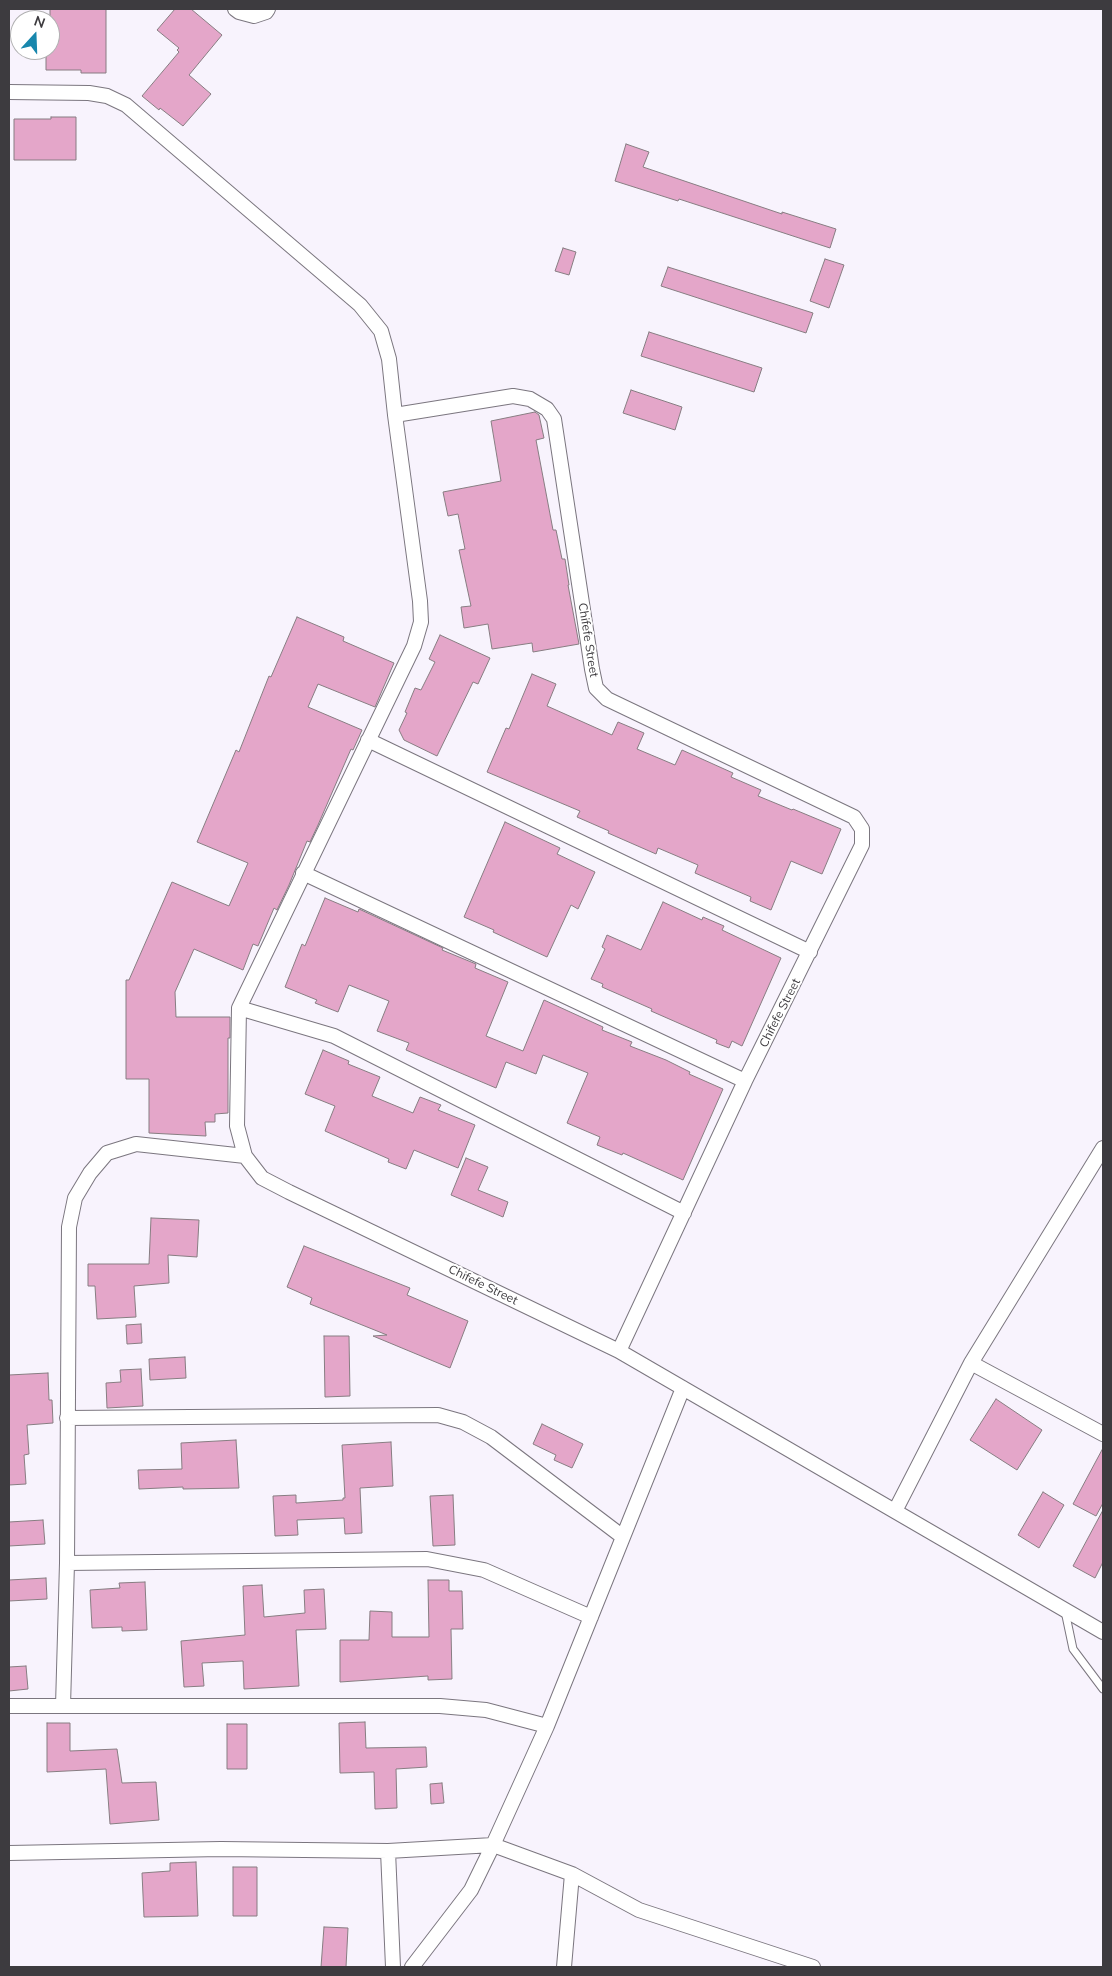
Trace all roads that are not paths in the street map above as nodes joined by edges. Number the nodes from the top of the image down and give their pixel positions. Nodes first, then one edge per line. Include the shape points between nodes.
1 (235, 9) edge
2 (268, 9) edge
3 (9, 92) edge
4 (395, 415) junction
5 (368, 740) junction
6 (303, 872) junction
7 (810, 952) junction
8 (239, 1008) junction
9 (745, 1082) junction
10 (1103, 1148) edge
11 (244, 1156) junction
12 (684, 1213) junction
13 (619, 1350) junction
14 (971, 1363) junction
15 (683, 1388) junction
16 (67, 1418) junction
17 (1103, 1434) edge
18 (895, 1510) junction
19 (623, 1537) junction
20 (66, 1564) junction
21 (1064, 1609) junction
22 (591, 1617) junction
23 (1103, 1632) edge
24 (1103, 1690) edge
25 (9, 1706) edge
26 (63, 1706) junction
27 (547, 1726) junction
28 (493, 1845) junction
29 (388, 1851) junction
30 (9, 1853) edge
31 (572, 1874) junction
32 (393, 1967) edge
33 (412, 1967) edge
34 (564, 1967) edge
35 (813, 1967) edge

1 - 2 street via 254,16
3 - 4 street via 89,93 107,96 126,105 360,305 381,331 389,359
4 - 5 street via 421,622 414,646
4 - 7 street, Chifefe Street via 512,396 530,399 547,409 554,419 596,688 607,700 854,817 862,829 862,845
5 - 6 street
5 - 7 street
6 - 8 street
6 - 9 street
7 - 9 street, Chifefe Street
8 - 11 street, Chifefe Street via 236,1126
8 - 12 street via 334,1036
9 - 12 street, Chifefe Street
10 - 14 street
11 - 13 street, Chifefe Street via 262,1178
11 - 16 street via 136,1144 107,1154 90,1172 76,1198 68,1227
12 - 13 street, Chifefe Street
13 - 15 street
14 - 17 street
14 - 18 street
15 - 18 street
15 - 19 street
16 - 19 street via 438,1416 463,1422 491,1437
16 - 20 street
18 - 21 street
19 - 22 street
20 - 22 street via 427,1559 484,1570
20 - 26 street
21 - 23 street
21 - 24 lane via 1073,1650
22 - 27 street
25 - 26 street
26 - 27 street via 440,1706 486,1710
27 - 28 street
28 - 29 street
28 - 31 street
28 - 33 street via 471,1890
29 - 30 street via 221,1849
29 - 32 street
31 - 34 street
31 - 35 street via 639,1910

